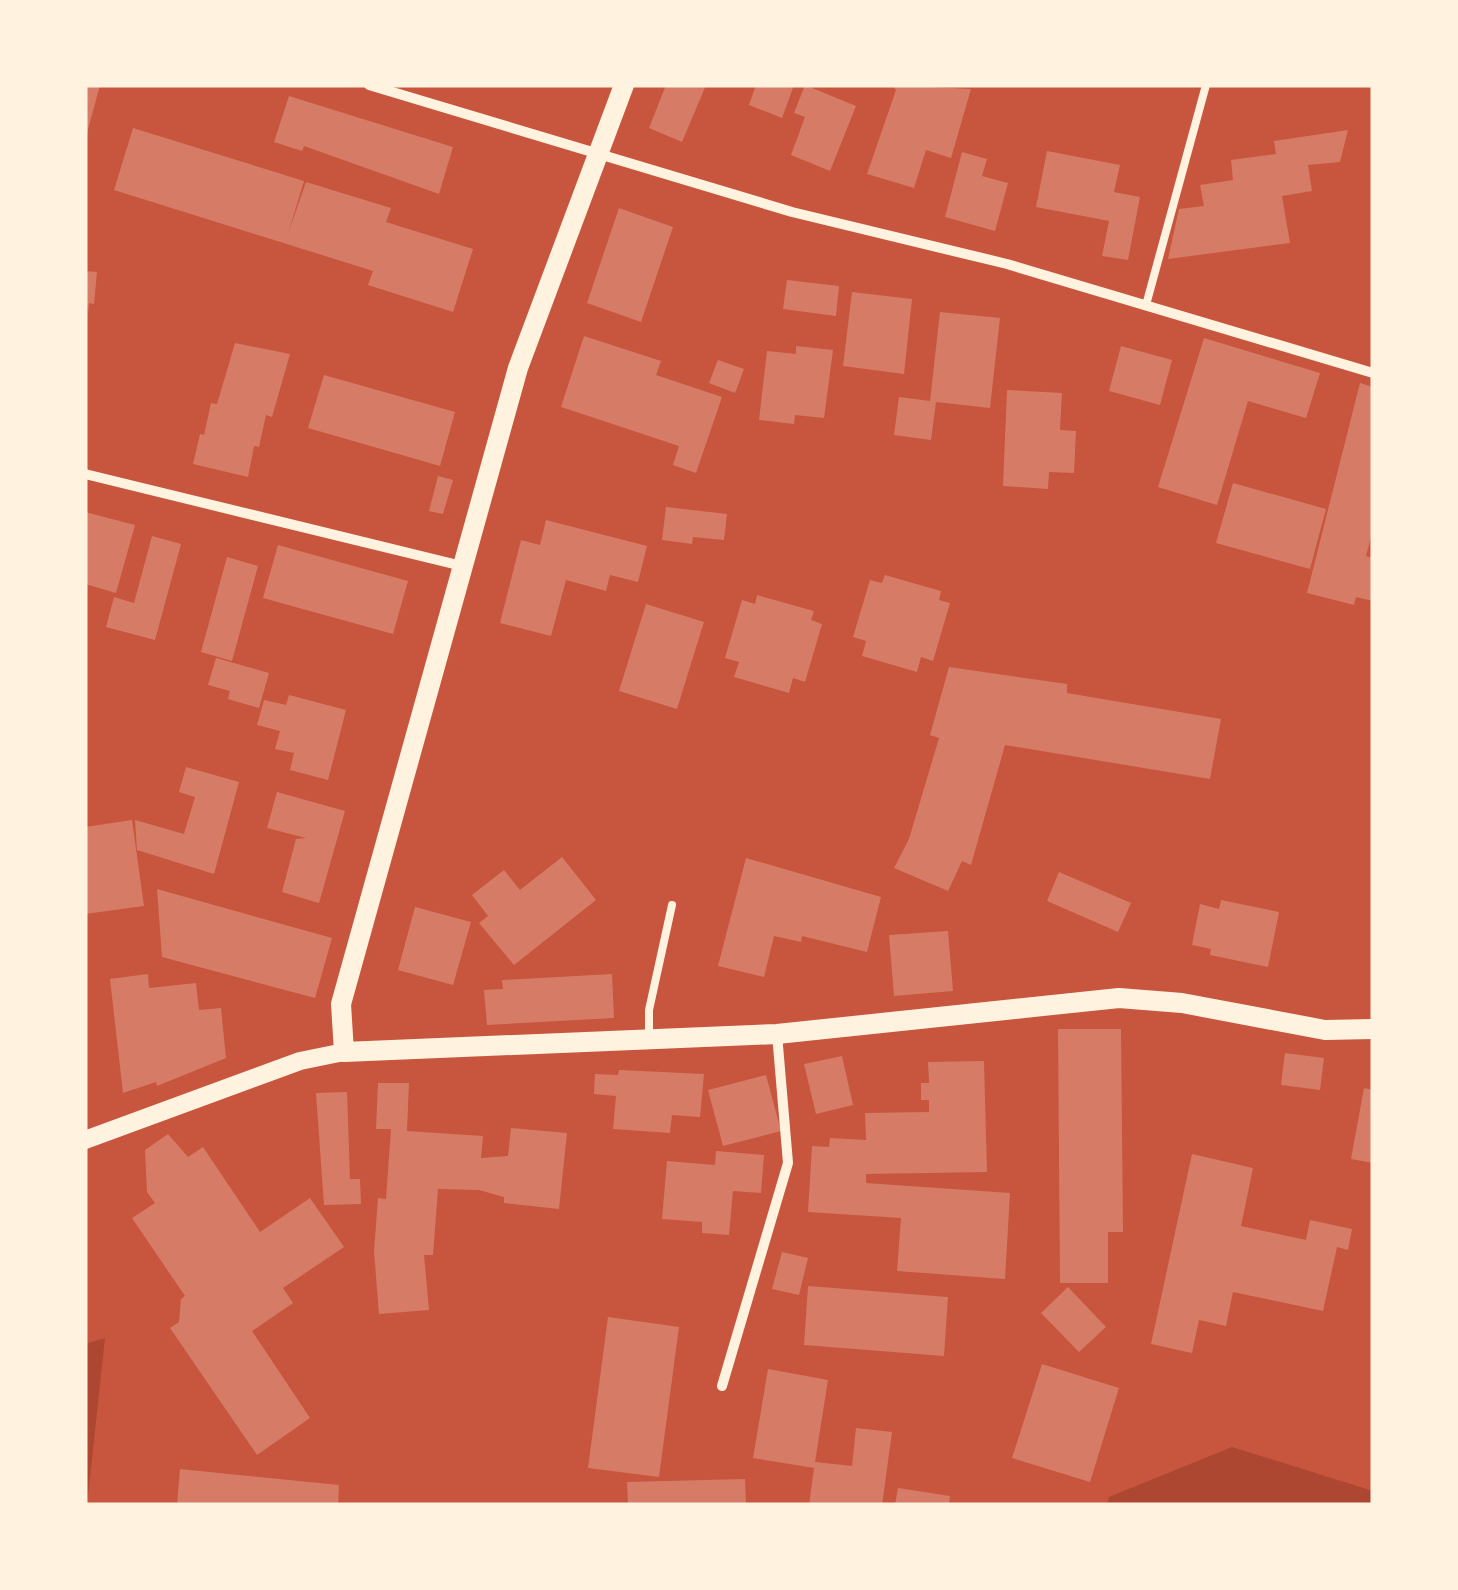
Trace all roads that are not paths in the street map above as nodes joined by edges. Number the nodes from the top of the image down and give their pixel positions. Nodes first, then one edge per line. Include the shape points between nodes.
1 (369, 85) edge
2 (624, 85) edge
3 (1206, 85) edge
4 (598, 152) junction
5 (1146, 305) junction
6 (1373, 373) edge
7 (85, 474) edge
8 (462, 566) junction
9 (672, 905) dead end
10 (1373, 1029) edge
11 (777, 1034) junction
12 (649, 1041) junction
13 (344, 1052) junction
14 (85, 1140) edge
15 (722, 1386) dead end

1 - 4 street
2 - 4 main road
3 - 5 lane
4 - 5 street via 792,212
4 - 8 main road via 518,368
5 - 6 street
7 - 8 street
8 - 13 main road via 341,1004
9 - 12 lane
10 - 11 main road via 1325,1030 1118,998
11 - 12 main road
11 - 15 street via 788,1163
12 - 13 main road
13 - 14 street via 300,1061

